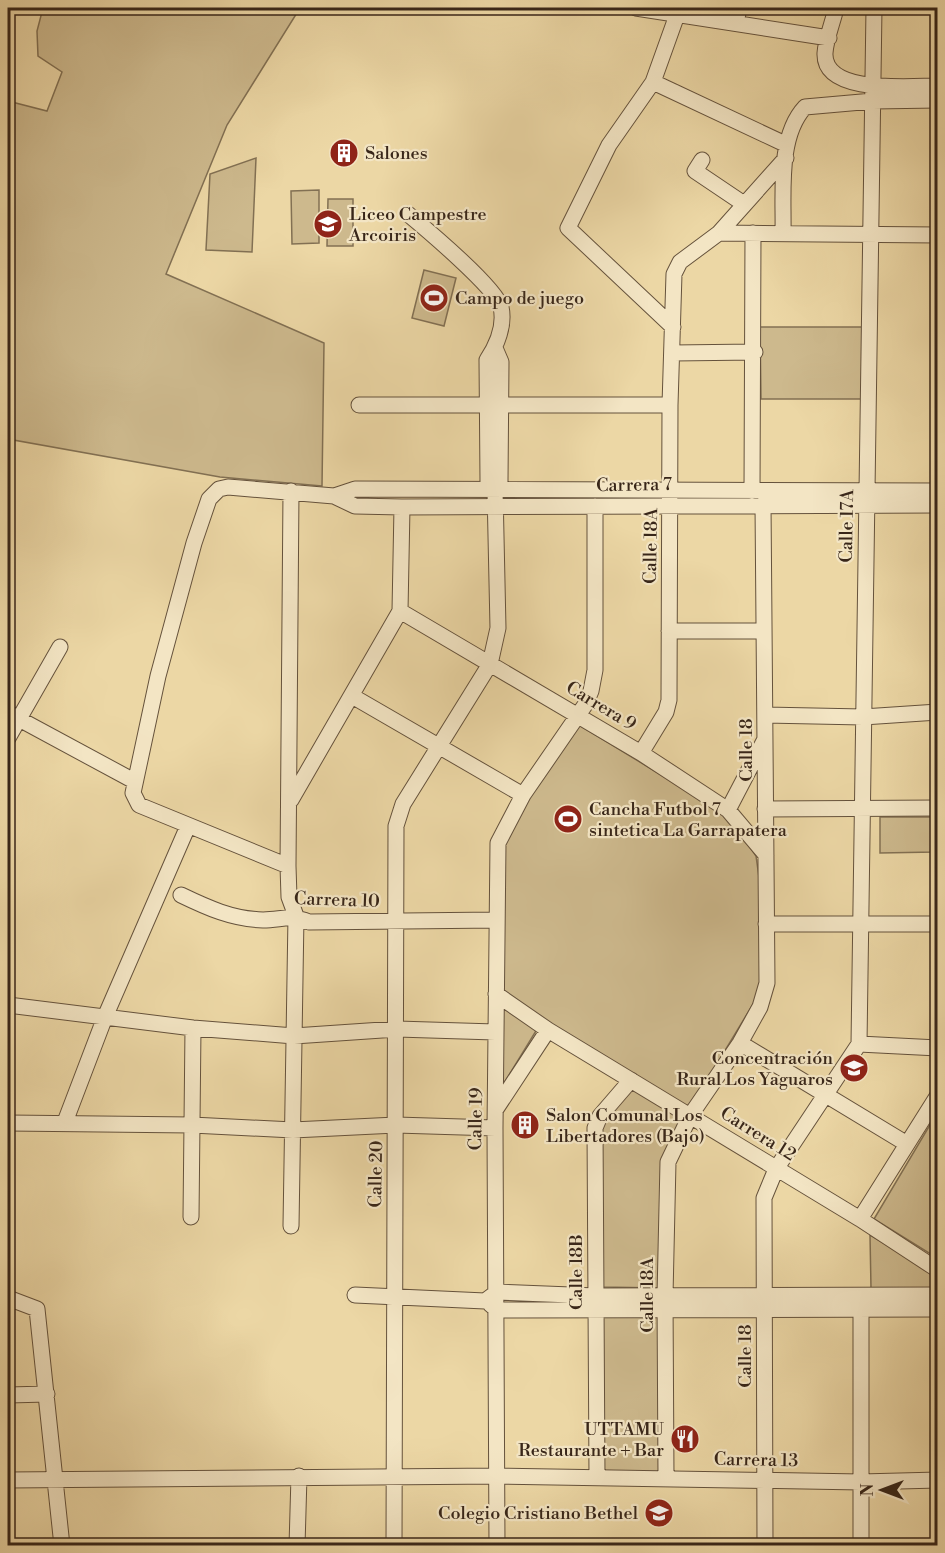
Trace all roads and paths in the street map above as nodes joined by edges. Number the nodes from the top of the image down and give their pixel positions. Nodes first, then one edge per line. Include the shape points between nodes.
1 (636, 8) edge
2 (836, 8) edge
3 (874, 8) edge
4 (655, 9) edge
5 (677, 15) junction
6 (737, 15) edge
7 (829, 38) junction
8 (653, 82) junction
9 (873, 85) junction
10 (938, 86) edge
11 (938, 100) edge
12 (873, 101) junction
13 (786, 151) junction
14 (702, 160) dead end
15 (744, 204) junction
16 (408, 214) dead end
17 (719, 233) junction
18 (753, 233) junction
19 (783, 233) junction
20 (871, 234) junction
21 (938, 235) edge
22 (673, 327) junction
23 (755, 352) junction
24 (673, 353) junction
25 (359, 405) dead end
26 (494, 405) junction
27 (670, 405) junction
28 (495, 490) junction
29 (291, 491) junction
30 (752, 491) junction
31 (938, 491) edge
32 (334, 496) junction
33 (671, 497) junction
34 (867, 499) junction
35 (763, 504) junction
36 (938, 505) edge
37 (595, 506) junction
38 (402, 507) junction
39 (496, 507) junction
40 (400, 610) junction
41 (669, 631) junction
42 (764, 632) junction
43 (60, 647) dead end
44 (490, 664) junction
45 (352, 696) junction
46 (938, 712) edge
47 (765, 715) junction
48 (13, 716) edge
49 (579, 716) junction
50 (863, 717) junction
51 (8, 738) edge
52 (765, 739) junction
53 (440, 747) junction
54 (641, 753) junction
55 (134, 781) junction
56 (523, 795) junction
57 (290, 802) junction
58 (862, 808) junction
59 (938, 808) edge
60 (765, 809) junction
61 (728, 810) junction
62 (188, 826) junction
63 (766, 855) junction
64 (288, 866) junction
65 (181, 895) dead end
66 (296, 916) junction
67 (497, 920) junction
68 (395, 921) junction
69 (766, 924) junction
70 (860, 924) junction
71 (938, 924) edge
72 (496, 994) junction
73 (765, 995) joint
74 (8, 1005) edge
75 (105, 1017) junction
76 (193, 1028) junction
77 (397, 1029) junction
78 (548, 1030) junction
79 (495, 1032) junction
80 (294, 1036) junction
81 (740, 1043) junction
82 (859, 1044) junction
83 (938, 1048) edge
84 (631, 1080) junction
85 (824, 1095) junction
86 (938, 1095) edge
87 (496, 1109) junction
88 (690, 1116) junction
89 (65, 1122) junction
90 (8, 1123) edge
91 (192, 1125) junction
92 (396, 1125) junction
93 (495, 1128) junction
94 (293, 1131) junction
95 (907, 1144) junction
96 (776, 1169) junction
97 (191, 1217) dead end
98 (860, 1219) junction
99 (291, 1226) dead end
100 (938, 1270) edge
101 (355, 1295) dead end
102 (938, 1295) edge
103 (395, 1299) junction
104 (9, 1300) edge
105 (493, 1301) junction
106 (666, 1303) junction
107 (765, 1303) junction
108 (861, 1303) junction
109 (596, 1304) junction
110 (938, 1309) edge
111 (47, 1394) junction
112 (8, 1395) edge
113 (298, 1476) junction
114 (498, 1476) junction
115 (394, 1477) junction
116 (597, 1477) junction
117 (666, 1478) junction
118 (764, 1479) junction
119 (8, 1480) edge
120 (938, 1480) edge
121 (56, 1481) junction
122 (861, 1482) junction
123 (62, 1545) edge
124 (297, 1545) edge
125 (394, 1545) edge
126 (497, 1545) edge
127 (765, 1545) edge
128 (861, 1545) edge

1 - 4 street
2 - 7 street
3 - 9 street, Calle 17A
4 - 5 street
5 - 6 street
5 - 8 street
6 - 7 street
7 - 9 street via 825,53 828,67 837,78
8 - 13 street
8 - 22 street via 609,145 568,228
9 - 10 street
9 - 12 street, Calle 17A
11 - 12 street
12 - 13 street via 804,107
12 - 20 street, Calle 17A
13 - 15 street
13 - 19 street
14 - 15 street via 695,171
15 - 17 street
16 - 26 street via 455,254 500,304 503,319 496,346 501,362
17 - 18 street
17 - 22 street, Calle 18A via 680,262 674,274
18 - 19 street
18 - 23 street
19 - 20 street
20 - 21 street
20 - 34 street, Calle 17A
22 - 24 street, Calle 18A
23 - 24 street
23 - 30 street
24 - 27 street, Calle 18A
25 - 26 street
26 - 27 street
26 - 28 street via 500,481
27 - 33 street, Calle 18A
28 - 32 street, Carrera 7 via 355,489
28 - 33 street, Carrera 7
28 - 39 street
29 - 32 street, Carrera 7
29 - 55 street, Carrera 7 via 228,487 219,489 209,499 194,543
29 - 57 street
30 - 33 street, Carrera 7
30 - 34 street, Carrera 7
31 - 34 street, Carrera 7
32 - 38 street, Carrera 7 via 355,506
33 - 35 street, Carrera 7
33 - 37 street, Carrera 7
33 - 41 street, Calle 18A
34 - 35 street, Carrera 7
34 - 36 street, Carrera 7
34 - 50 street, Calle 17A
35 - 42 street, Calle 18
37 - 39 street, Carrera 7
37 - 49 street via 595,670 591,691
38 - 39 street, Carrera 7
38 - 40 street
39 - 44 street via 498,628
40 - 44 street, Carrera 9
40 - 45 street
41 - 42 street
41 - 54 street, Calle 18A via 669,700
42 - 47 street, Calle 18
43 - 48 street
44 - 49 street, Carrera 9
44 - 53 street, Calle 20
45 - 53 street
45 - 57 street
46 - 50 street
47 - 50 street
47 - 52 street, Calle 18
48 - 51 street
48 - 55 street
49 - 54 street, Carrera 9
49 - 56 street, Calle 19
50 - 58 street, Calle 17A
52 - 60 street, Calle 18
52 - 61 street
53 - 56 street
53 - 68 street, Calle 20 via 403,804 396,826
54 - 61 street, Carrera 9
55 - 62 street, Carrera 10 via 133,793 140,805
56 - 67 street, Calle 19 via 498,843
57 - 64 street
58 - 59 street
58 - 60 street
58 - 70 street, Calle 17A
60 - 63 street, Calle 18
61 - 63 street, Carrera 9
62 - 64 street, Carrera 10
62 - 75 street
63 - 69 street, Calle 18
64 - 66 street via 289,897
65 - 66 street, Carrera 10 via 220,914 262,920
66 - 68 street, Carrera 10 via 309,922
66 - 80 street
67 - 68 street, Carrera 10
67 - 72 street, Calle 19
68 - 77 street, Calle 20
69 - 70 street
69 - 73 street, Calle 18
70 - 71 street
70 - 82 street, Calle 17A
72 - 78 street, Carrera 12
72 - 79 street, Calle 19
73 - 81 street, Calle 18A
74 - 75 street
75 - 76 street
75 - 89 street
76 - 80 street
76 - 91 street
77 - 79 street
77 - 80 street
77 - 92 street, Calle 20
78 - 84 street, Carrera 12
78 - 87 street
79 - 87 street, Calle 19
80 - 94 street
81 - 85 street
81 - 88 street, Calle 18A
82 - 83 street
82 - 85 street, Calle 18
84 - 88 street, Carrera 12
84 - 109 street, Calle 18B via 600,1116 595,1128
85 - 95 street
85 - 96 street, Calle 18
86 - 95 street
87 - 93 street, Calle 19
88 - 96 street, Carrera 12
88 - 106 street, Calle 18A via 668,1162
89 - 90 street
89 - 91 street
91 - 94 street
91 - 97 street
92 - 93 street
92 - 94 street
92 - 103 street, Calle 20
93 - 105 street, Calle 19
94 - 99 street
95 - 98 street
96 - 98 street, Carrera 12
96 - 107 street, Calle 18 via 764,1198
98 - 100 street, Carrera 12
101 - 103 street
102 - 108 street
103 - 105 street
103 - 115 street, Calle 20
104 - 111 street via 36,1308
105 - 109 street
105 - 114 street, Calle 19
106 - 107 street
106 - 109 street
106 - 117 street, Calle 18A
107 - 108 street
107 - 118 street, Calle 18
108 - 110 street
108 - 122 street
109 - 116 street, Calle 18B
111 - 112 street
111 - 121 street
113 - 115 street, Carrera 13
113 - 121 street, Carrera 13
113 - 124 street
114 - 115 street, Carrera 13
114 - 116 street, Carrera 13
114 - 126 street, Calle 19
115 - 125 street, Calle 20
116 - 117 street, Carrera 13
117 - 118 street, Carrera 13
118 - 122 street, Carrera 13
118 - 127 street, Calle 18
119 - 121 street, Carrera 13
120 - 122 street, Carrera 13
121 - 123 street
122 - 128 street

